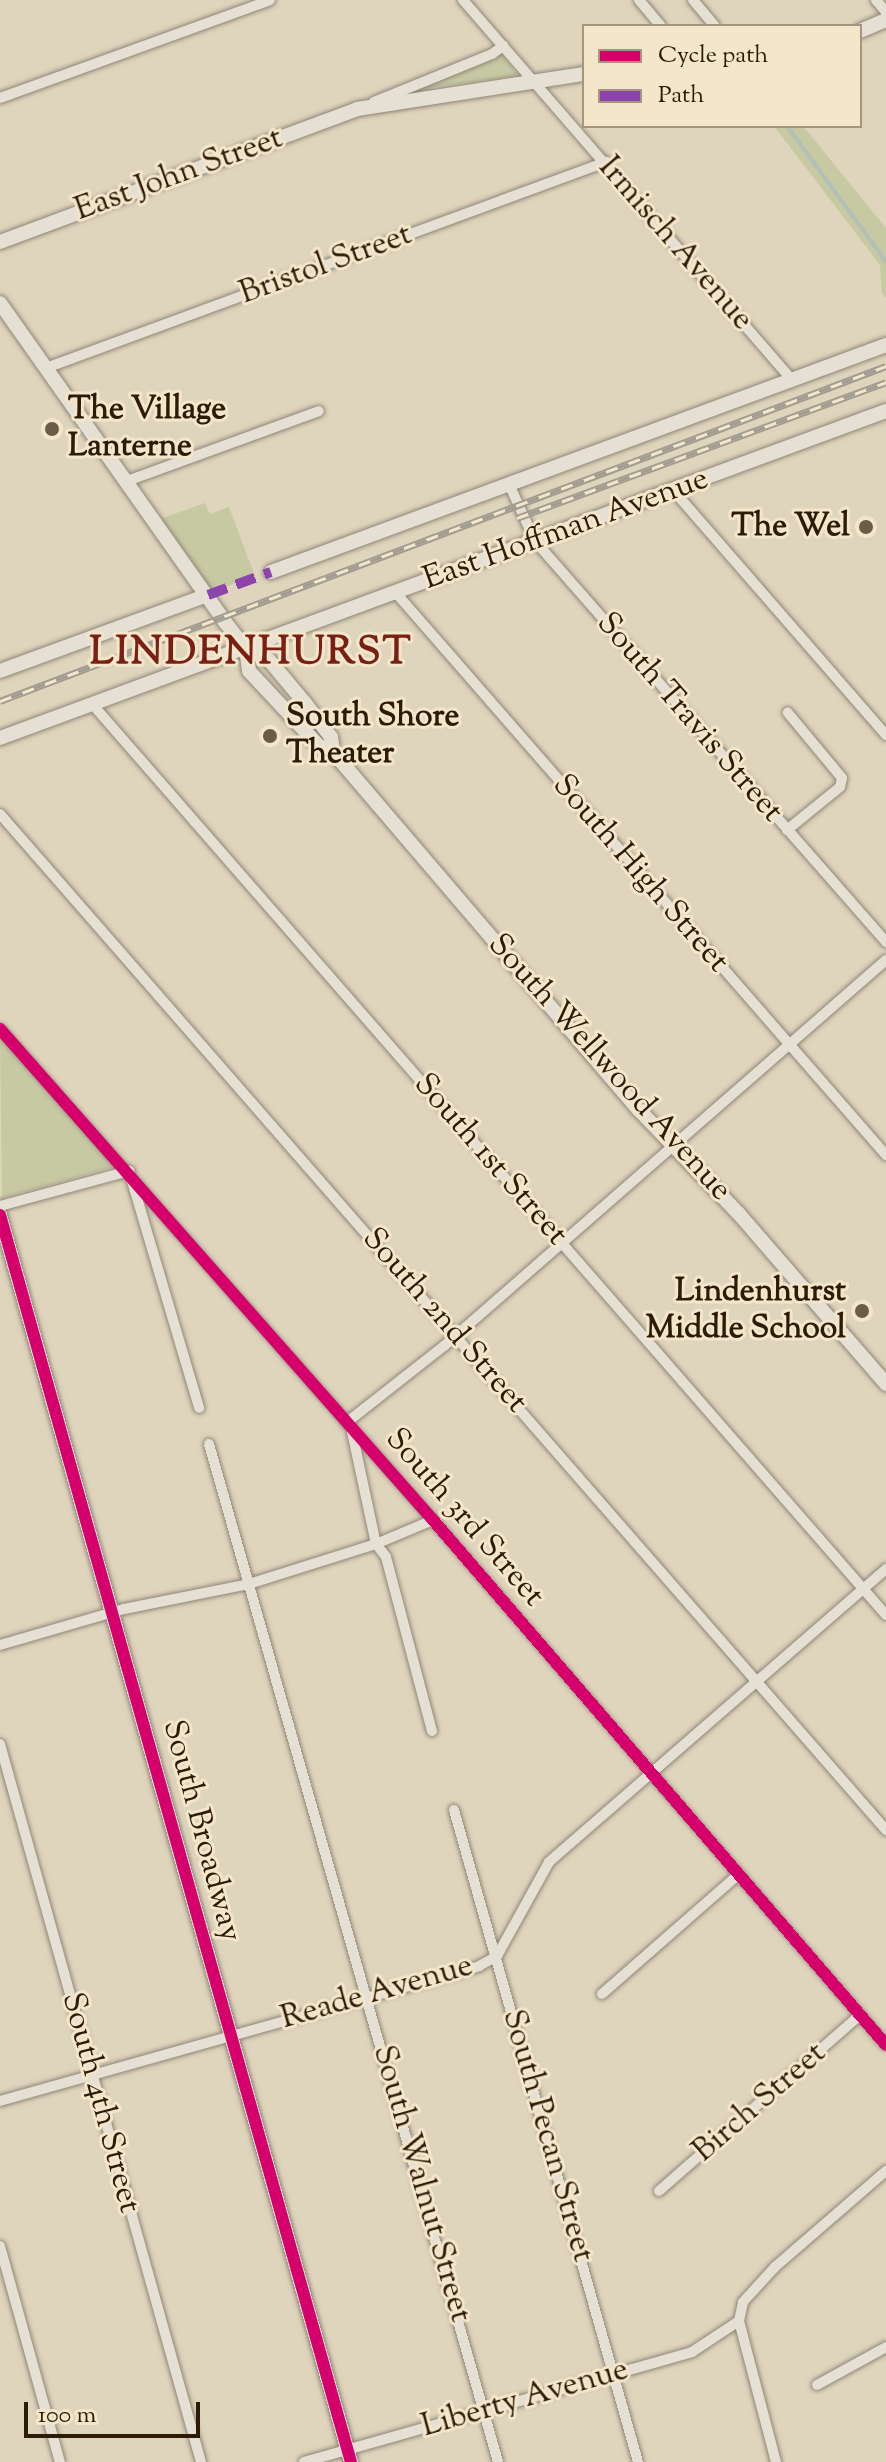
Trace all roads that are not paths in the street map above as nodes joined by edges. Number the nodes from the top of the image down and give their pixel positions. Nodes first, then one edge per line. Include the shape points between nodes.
1 (270, 0) edge
2 (463, 0) edge
3 (639, 0) edge
4 (693, 0) edge
5 (876, 0) edge
6 (886, 12) edge
7 (886, 20) edge
8 (659, 24) edge
9 (713, 24) edge
10 (862, 30) edge
11 (503, 46) junction
12 (582, 74) edge
13 (533, 81) junction
14 (0, 98) edge
15 (357, 109) junction
16 (606, 162) junction
17 (0, 242) edge
18 (0, 303) edge
19 (886, 345) edge
20 (46, 368) junction
21 (792, 380) junction
22 (319, 411) dead end
23 (886, 411) edge
24 (127, 481) junction
25 (509, 484) junction
26 (673, 490) junction
27 (535, 541) junction
28 (271, 572) dead end
29 (396, 593) junction
30 (208, 595) junction
31 (246, 649) junction
32 (0, 671) edge
33 (93, 705) junction
34 (788, 713) dead end
35 (886, 735) edge
36 (0, 738) edge
37 (333, 752) junction
38 (0, 814) edge
39 (787, 830) junction
40 (886, 942) edge
41 (886, 960) edge
42 (0, 1029) edge
43 (789, 1044) junction
44 (670, 1145) junction
45 (886, 1155) edge
46 (129, 1171) junction
47 (0, 1206) edge
48 (0, 1215) edge
49 (562, 1243) junction
50 (457, 1334) junction
51 (886, 1384) edge
52 (199, 1408) dead end
53 (349, 1428) junction
54 (209, 1444) dead end
55 (433, 1520) junction
56 (376, 1544) junction
57 (886, 1569) edge
58 (249, 1584) junction
59 (864, 1589) junction
60 (114, 1612) junction
61 (886, 1615) edge
62 (0, 1645) edge
63 (758, 1682) junction
64 (432, 1731) dead end
65 (0, 1744) edge
66 (652, 1773) junction
67 (454, 1810) dead end
68 (886, 1830) edge
69 (739, 1874) junction
70 (497, 1956) junction
71 (602, 1994) dead end
72 (367, 1995) junction
73 (860, 2015) junction
74 (230, 2035) junction
75 (886, 2045) edge
76 (93, 2074) junction
77 (0, 2101) edge
78 (886, 2171) edge
79 (659, 2191) dead end
80 (0, 2246) edge
81 (739, 2321) junction
82 (886, 2347) edge
83 (613, 2374) junction
84 (817, 2385) dead end
85 (485, 2411) junction
86 (349, 2456) edge
87 (60, 2462) edge
88 (201, 2462) edge
89 (304, 2462) edge
90 (498, 2462) edge
91 (638, 2462) edge
92 (776, 2462) edge

1 - 14 street
2 - 11 street, Irmisch Avenue
3 - 8 street
4 - 9 street
5 - 6 street
7 - 10 street
11 - 13 street, Irmisch Avenue
11 - 15 street, East John Street
12 - 13 street, East John Street
13 - 15 street, East John Street
13 - 16 street, Irmisch Avenue
15 - 17 street, East John Street
16 - 20 street, Bristol Street
16 - 21 street, Irmisch Avenue
18 - 20 street, South Wellwood Avenue
19 - 21 street, East Hoffman Avenue
20 - 24 street, South Wellwood Avenue
21 - 25 street, East Hoffman Avenue
22 - 24 street
23 - 26 street, East Hoffman Avenue
24 - 30 street, South Wellwood Avenue
25 - 27 street, South Travis Street
25 - 28 street, East Hoffman Avenue
26 - 27 street, East Hoffman Avenue
26 - 35 street
27 - 29 street, East Hoffman Avenue
27 - 39 street, South Travis Street
29 - 31 street, East Hoffman Avenue
29 - 43 street, South High Street
30 - 31 street, South Wellwood Avenue
30 - 32 street
31 - 33 street, East Hoffman Avenue
31 - 37 street, South Wellwood Avenue via 269,660 331,737
31 - 37 street, South Wellwood Avenue via 249,671 319,746
33 - 36 street, East Hoffman Avenue
33 - 49 street, South 1st Street
34 - 39 street via 841,775 842,783
37 - 44 street, South Wellwood Avenue
38 - 50 street, South 2nd Street
39 - 40 street, South Travis Street
41 - 43 street
42 - 46 street, South 3rd Street
43 - 44 street
43 - 45 street, South High Street
44 - 49 street
44 - 51 street, South Wellwood Avenue via 739,1214
46 - 47 street
46 - 52 street
46 - 53 street, South 3rd Street
48 - 60 street, South Broadway
49 - 50 street
49 - 59 street, South 1st Street
50 - 53 street
50 - 63 street, South 2nd Street
53 - 55 street, South 3rd Street
53 - 56 street
54 - 58 street, South Walnut Street
55 - 56 street
55 - 66 street, South 3rd Street
56 - 58 street
56 - 64 street via 386,1557
57 - 59 street, Reade Avenue
58 - 60 street
58 - 72 street, South Walnut Street
59 - 61 street, South 1st Street
59 - 63 street, Reade Avenue
60 - 62 street
60 - 74 street, South Broadway
63 - 66 street, Reade Avenue
63 - 68 street, South 2nd Street
65 - 76 street, South 4th Street
66 - 69 street, South 3rd Street
66 - 70 street, Reade Avenue via 549,1862
67 - 70 street, South Pecan Street
69 - 71 street
69 - 73 street, South 3rd Street
70 - 72 street, Reade Avenue via 479,1966
70 - 83 street, South Pecan Street
72 - 74 street, Reade Avenue
72 - 85 street, South Walnut Street
73 - 75 street, South 3rd Street
73 - 79 street, Birch Street
74 - 76 street, Reade Avenue
74 - 86 street, South Broadway
76 - 77 street, Reade Avenue
76 - 88 street, South 4th Street
78 - 81 street via 754,2287 743,2302
80 - 87 street
81 - 83 street, Liberty Avenue via 692,2352
81 - 92 street
82 - 84 street
83 - 85 street, Liberty Avenue
83 - 91 street, South Pecan Street
85 - 86 street, Liberty Avenue
85 - 90 street, South Walnut Street
86 - 89 street, Liberty Avenue

